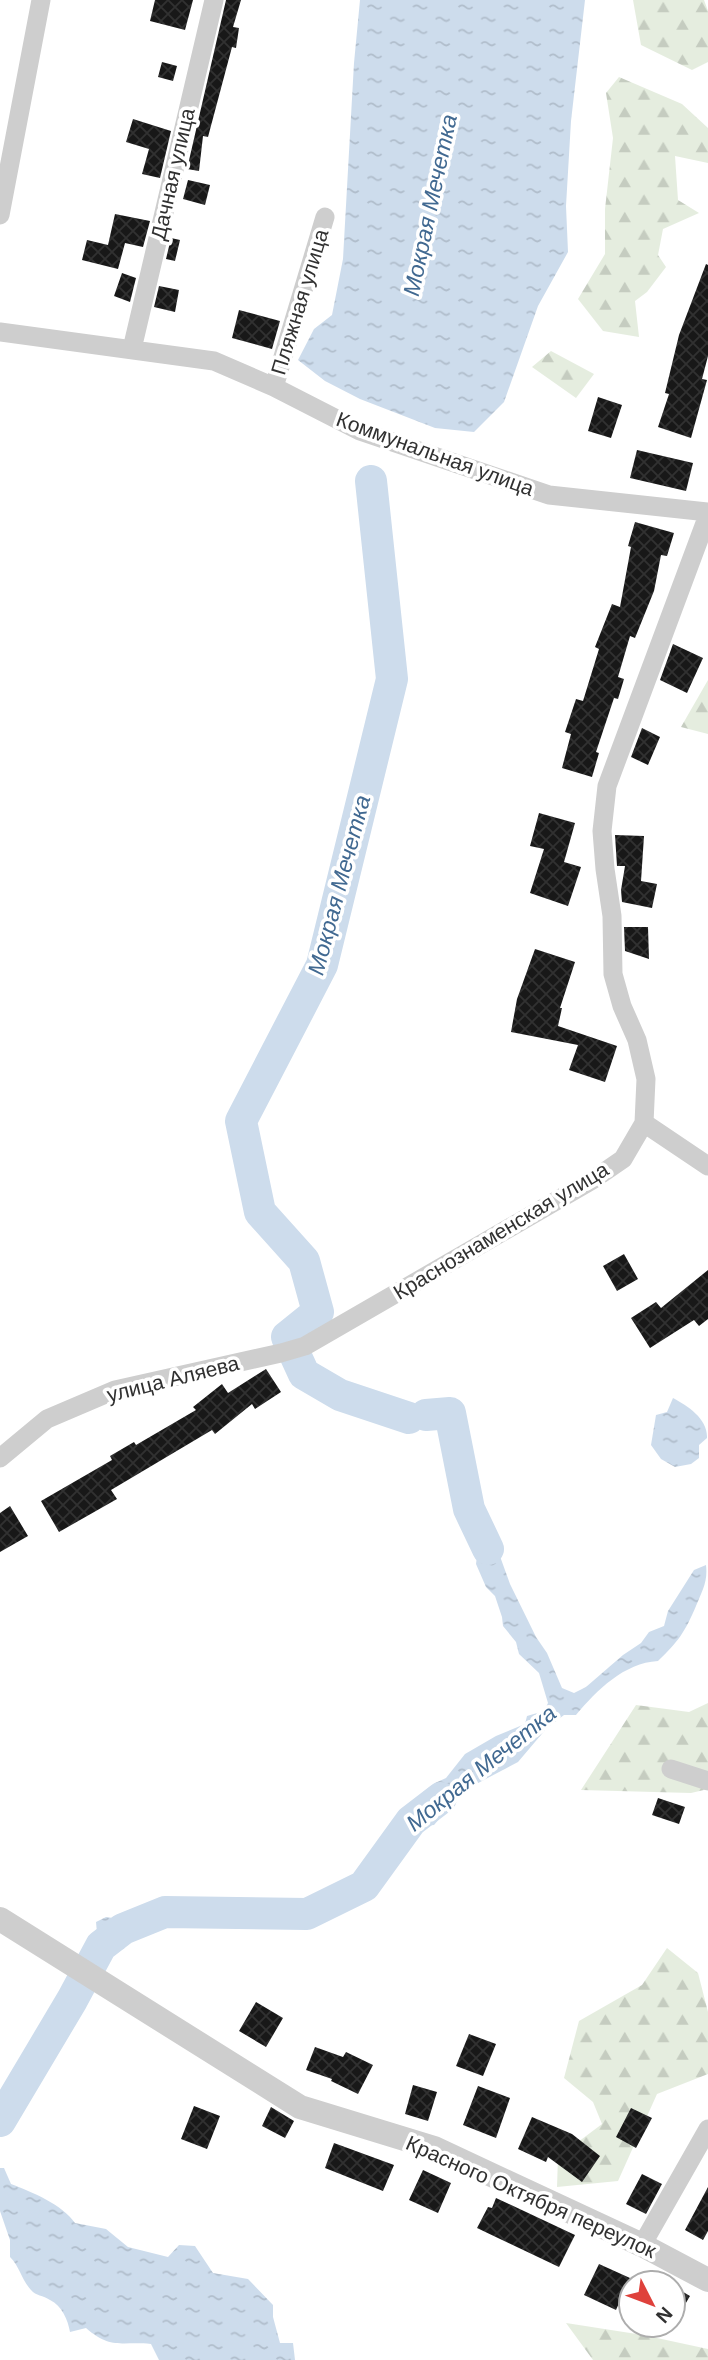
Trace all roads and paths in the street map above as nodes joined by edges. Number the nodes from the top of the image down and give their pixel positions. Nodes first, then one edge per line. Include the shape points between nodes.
1 (41, 0) edge
2 (214, 0) edge
3 (0, 215) edge
4 (325, 217) dead end
5 (0, 332) edge
6 (132, 349) junction
7 (274, 387) junction
8 (708, 513) edge
9 (644, 1123) junction
10 (708, 1166) edge
11 (281, 1353) joint
12 (0, 1458) edge
13 (671, 1769) dead end
14 (708, 1782) edge
15 (0, 1919) edge
16 (708, 2129) edge
17 (642, 2245) junction
18 (708, 2280) edge

1 - 3 street
2 - 6 street, Дачная улица
4 - 7 street, Пляжная улица
5 - 6 street, Коммунальная улица
6 - 7 street, Коммунальная улица via 214,361
7 - 8 street, Коммунальная улица via 360,431 548,495
8 - 9 street, Краснознаменская улица via 607,786 602,831 613,974 646,1079
9 - 10 street
9 - 11 street, Краснознаменская улица via 623,1158 594,1179 304,1346
11 - 12 street, улица Аляева via 115,1390 47,1419
13 - 14 street
15 - 17 street, Красного Октября переулок via 300,2107 434,2148
16 - 17 street
17 - 18 street, Красного Октября переулок

